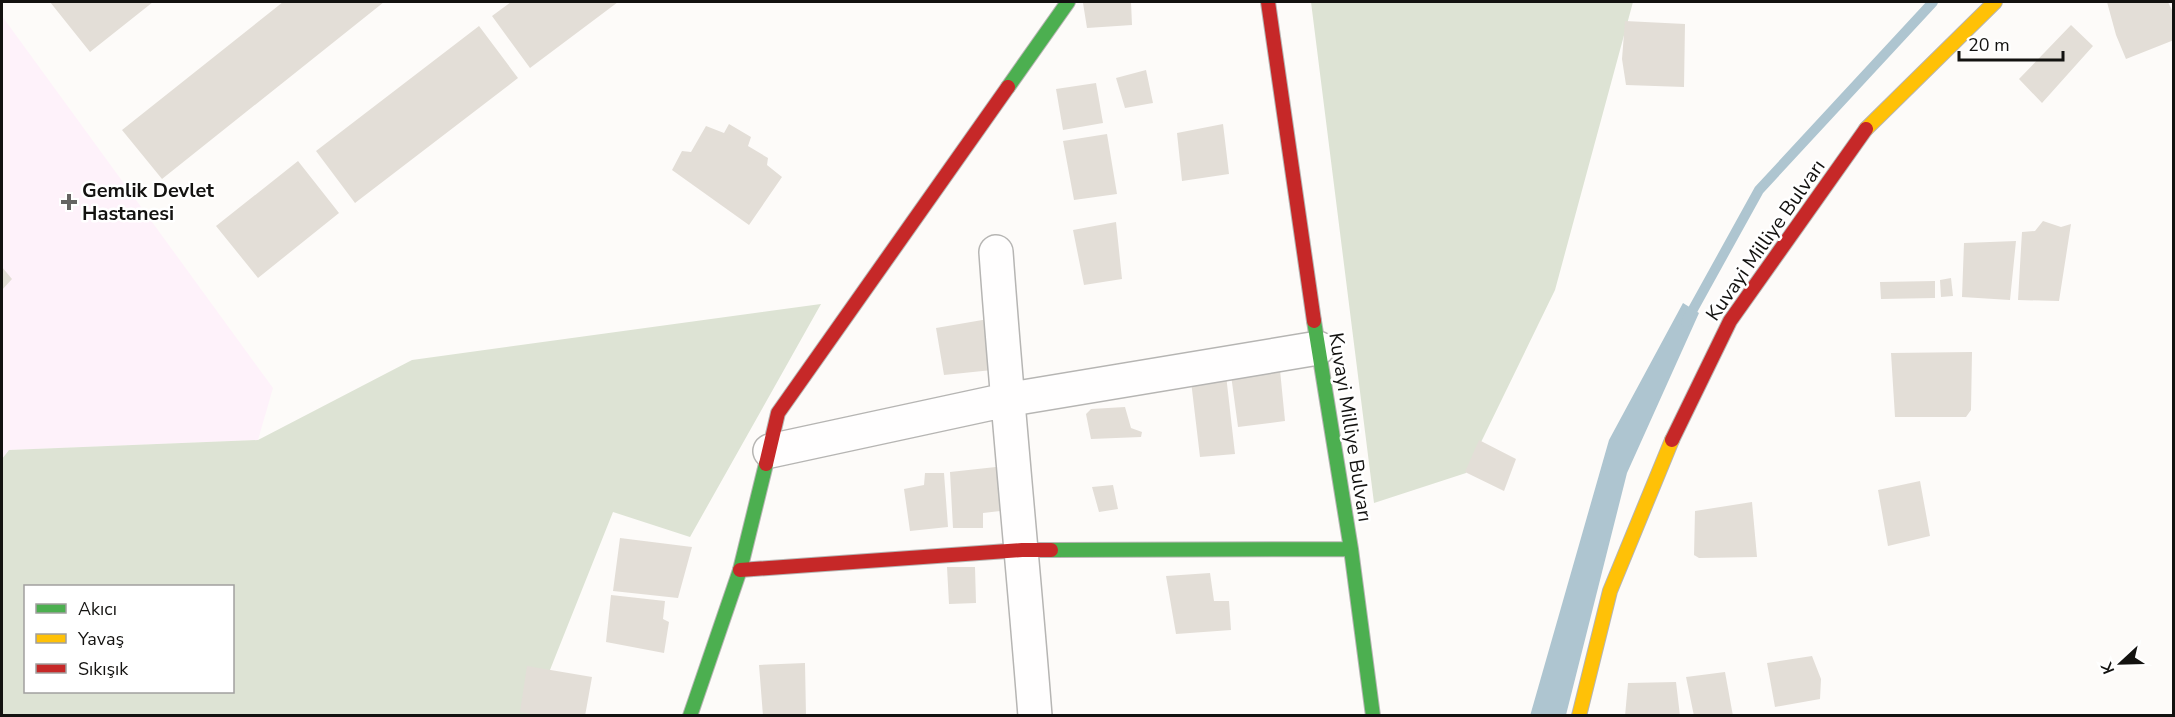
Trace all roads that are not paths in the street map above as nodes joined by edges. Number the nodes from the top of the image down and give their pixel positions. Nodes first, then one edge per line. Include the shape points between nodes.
1 (1068, 2) edge
2 (1268, 2) edge
3 (1995, 2) edge
4 (996, 252) dead end
5 (1318, 348) junction
6 (1006, 400) junction
7 (770, 452) junction
8 (1351, 549) junction
9 (1022, 550) junction
10 (740, 570) junction
11 (690, 716) edge
12 (1035, 716) edge
13 (1373, 716) edge
14 (1579, 716) edge

1 - 7 street via 778,413
2 - 5 street, Kuvayi Milliye Bulvarı
3 - 14 street, Kuvayi Milliye Bulvarı via 1867,128 1730,321 1668,448 1610,591
4 - 6 street
5 - 6 street
5 - 8 street, Kuvayi Milliye Bulvarı
6 - 7 street
6 - 9 street
7 - 10 street
8 - 9 street
8 - 13 street, Kuvayi Milliye Bulvarı
9 - 10 street
9 - 12 street
10 - 11 street

